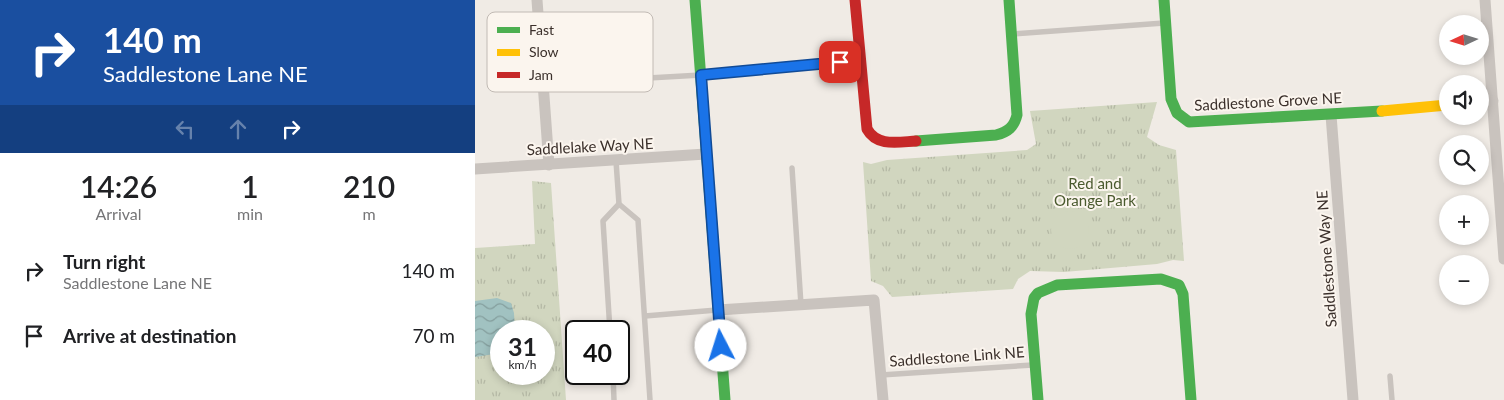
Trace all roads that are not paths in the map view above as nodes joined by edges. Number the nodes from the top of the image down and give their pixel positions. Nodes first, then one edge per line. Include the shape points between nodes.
1 (695, 0) edge
2 (855, 0) edge
3 (1009, 0) edge
4 (1164, 0) edge
5 (1485, 0) edge
6 (1166, 23) junction
7 (1011, 34) junction
8 (859, 61) junction
9 (701, 75) junction
10 (653, 78) edge
11 (544, 92) edge
12 (1493, 100) junction
13 (1489, 101) edge
14 (1439, 105) edge
15 (1331, 115) junction
16 (706, 154) junction
17 (616, 161) junction
18 (549, 165) junction
19 (792, 168) dead end
20 (475, 169) edge
21 (619, 204) junction
22 (1504, 259) edge
23 (801, 305) junction
24 (718, 310) junction
25 (645, 316) junction
26 (609, 320) edge
27 (1035, 364) junction
28 (881, 375) junction
29 (1390, 376) dead end
30 (613, 385) edge
31 (614, 400) edge
32 (650, 400) edge
33 (725, 400) edge
34 (883, 400) edge
35 (1038, 400) edge
36 (1191, 400) edge
37 (1353, 400) edge
38 (1392, 400) edge

1 - 9 street
2 - 8 street
3 - 7 street
4 - 6 street, Saddlestone Grove NE
5 - 12 street
6 - 7 lane
6 - 15 street, Saddlestone Grove NE via 1171,99 1174,110 1183,119 1195,122
7 - 8 street via 1017,115 1012,128 995,135 890,142 876,140 865,125
8 - 9 lane
9 - 10 lane
9 - 16 street
11 - 18 street
12 - 13 street
12 - 22 street
14 - 15 street, Saddlestone Grove NE
15 - 37 street, Saddlestone Way NE
16 - 17 street, Saddlelake Way NE
16 - 24 street
17 - 18 street, Saddlelake Way NE
17 - 21 lane
18 - 20 street, Saddlelake Way NE
19 - 23 lane
21 - 25 lane via 638,220
21 - 26 lane via 603,221
23 - 24 street
23 - 28 street via 874,300
24 - 25 lane
24 - 33 street
25 - 32 lane
27 - 28 lane, Saddlestone Link NE
27 - 35 street
27 - 36 street via 1031,314 1034,298 1043,290 1057,285 1168,279 1179,284 1183,294
28 - 34 street
29 - 38 lane
30 - 31 lane

